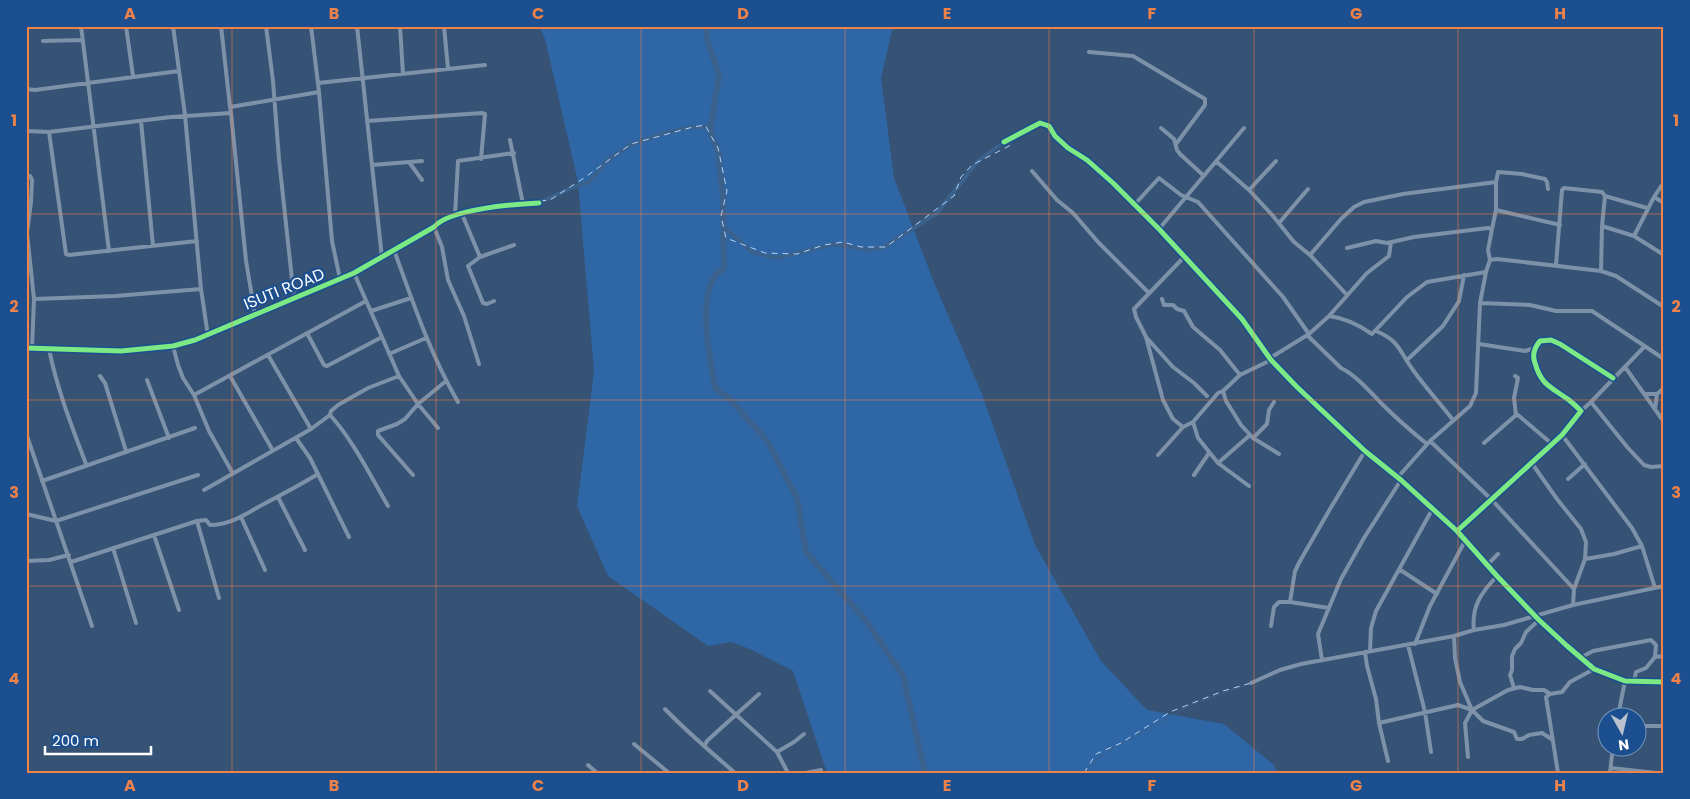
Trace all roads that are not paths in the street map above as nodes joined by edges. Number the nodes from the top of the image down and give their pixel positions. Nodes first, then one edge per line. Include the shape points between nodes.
1 (80, 26) edge
2 (126, 26) edge
3 (173, 26) edge
4 (221, 26) edge
5 (266, 26) edge
6 (312, 26) edge
7 (357, 26) edge
8 (400, 26) edge
9 (444, 26) edge
10 (82, 40) junction
11 (43, 41) dead end
12 (1089, 52) dead end
13 (485, 65) dead end
14 (448, 69) junction
15 (179, 71) junction
16 (403, 74) junction
17 (133, 76) junction
18 (362, 78) junction
19 (88, 83) junction
20 (318, 83) junction
21 (26, 90) edge
22 (319, 92) junction
23 (275, 100) junction
24 (230, 107) junction
25 (230, 112) junction
26 (185, 115) junction
27 (141, 121) junction
28 (367, 121) junction
29 (93, 127) junction
30 (1161, 128) dead end
31 (1244, 128) dead end
32 (26, 131) edge
33 (49, 132) junction
34 (510, 140) dead end
35 (1004, 142) dead end
36 (1176, 144) junction
37 (514, 154) junction
38 (481, 159) junction
39 (422, 161) dead end
40 (1276, 161) dead end
41 (409, 162) junction
42 (1217, 162) junction
43 (372, 165) junction
44 (1032, 171) dead end
45 (27, 176) edge
46 (1204, 176) junction
47 (422, 180) dead end
48 (1496, 182) junction
49 (1664, 182) edge
50 (1308, 189) dead end
51 (1548, 189) dead end
52 (1249, 190) junction
53 (1186, 196) junction
54 (1606, 196) junction
55 (1654, 197) junction
56 (538, 203) dead end
57 (1664, 203) edge
58 (523, 204) junction
59 (1135, 204) junction
60 (1647, 208) junction
61 (1496, 210) junction
62 (462, 214) junction
63 (455, 215) junction
64 (1279, 223) junction
65 (1560, 225) junction
66 (1602, 226) junction
67 (434, 227) junction
68 (1159, 229) junction
69 (1492, 229) junction
70 (1634, 236) junction
71 (197, 241) junction
72 (1391, 242) junction
73 (514, 245) dead end
74 (153, 246) junction
75 (1347, 248) dead end
76 (394, 250) junction
77 (109, 251) junction
78 (1310, 255) junction
79 (1664, 255) edge
80 (1185, 256) junction
81 (480, 257) junction
82 (382, 258) junction
83 (1490, 260) junction
84 (1556, 265) junction
85 (1601, 271) junction
86 (1486, 272) junction
87 (354, 273) junction
88 (1464, 275) junction
89 (340, 279) junction
90 (202, 289) junction
91 (1149, 292) junction
92 (1347, 295) junction
93 (294, 298) junction
94 (411, 298) junction
95 (34, 299) junction
96 (1162, 299) dead end
97 (366, 301) junction
98 (494, 301) dead end
99 (1480, 302) junction
100 (1664, 307) edge
101 (371, 311) junction
102 (255, 314) junction
103 (1329, 316) junction
104 (1376, 331) junction
105 (307, 333) junction
106 (1308, 335) junction
107 (208, 336) junction
108 (382, 337) junction
109 (1146, 337) junction
110 (426, 338) junction
111 (1479, 344) junction
112 (173, 346) junction
113 (1644, 347) junction
114 (29, 348) edge
115 (1535, 348) junction
116 (49, 349) junction
117 (1526, 351) junction
118 (389, 354) junction
119 (268, 355) junction
120 (1533, 357) junction
121 (1270, 359) junction
122 (1664, 359) edge
123 (1407, 360) junction
124 (479, 364) dead end
125 (1625, 367) junction
126 (1240, 375) junction
127 (100, 376) dead end
128 (230, 376) junction
129 (399, 376) junction
130 (1515, 376) dead end
131 (1613, 378) junction
132 (148, 380) dead end
133 (446, 381) junction
134 (1664, 388) edge
135 (1223, 391) junction
136 (1645, 394) junction
137 (1657, 394) junction
138 (194, 395) junction
139 (1207, 396) dead end
140 (458, 402) dead end
141 (1274, 402) dead end
142 (1591, 402) junction
143 (418, 404) junction
144 (1655, 409) junction
145 (1581, 411) junction
146 (1516, 414) junction
147 (330, 415) junction
148 (1453, 420) junction
149 (1193, 422) junction
150 (1664, 422) edge
151 (1183, 427) junction
152 (195, 428) dead end
153 (311, 428) junction
154 (438, 428) dead end
155 (26, 433) edge
156 (1562, 435) junction
157 (1251, 437) junction
158 (168, 438) junction
159 (296, 438) junction
160 (1429, 442) junction
161 (1484, 443) dead end
162 (1552, 444) junction
163 (272, 449) junction
164 (126, 451) junction
165 (1366, 451) junction
166 (1209, 453) junction
167 (1279, 454) dead end
168 (1158, 455) dead end
169 (1532, 462) junction
170 (1218, 463) junction
171 (86, 464) junction
172 (1585, 464) junction
173 (1664, 466) edge
174 (232, 472) junction
175 (198, 474) dead end
176 (318, 474) junction
177 (413, 474) dead end
178 (1194, 475) dead end
179 (1399, 478) junction
180 (1568, 479) dead end
181 (42, 481) junction
182 (1249, 486) dead end
183 (204, 490) dead end
184 (278, 497) junction
185 (1491, 499) junction
186 (388, 506) dead end
187 (1433, 508) junction
188 (26, 514) edge
189 (241, 517) junction
190 (56, 521) junction
191 (197, 521) junction
192 (1458, 531) junction
193 (154, 534) junction
194 (348, 537) dead end
195 (1465, 541) junction
196 (1642, 546) junction
197 (113, 548) junction
198 (305, 550) dead end
199 (1498, 554) dead end
200 (69, 555) junction
201 (1585, 559) junction
202 (27, 560) edge
203 (71, 562) junction
204 (1488, 564) junction
205 (1399, 569) junction
206 (266, 570) dead end
207 (1497, 576) junction
208 (1664, 586) edge
209 (1655, 588) junction
210 (1574, 589) junction
211 (1437, 594) junction
212 (219, 598) dead end
213 (1290, 602) junction
214 (1573, 606) junction
215 (1329, 608) junction
216 (179, 610) dead end
217 (1535, 615) junction
218 (1539, 620) junction
219 (136, 623) dead end
220 (92, 626) dead end
221 (1271, 626) dead end
222 (1474, 630) junction
223 (1454, 636) junction
224 (1415, 644) junction
225 (1408, 645) junction
226 (1368, 651) junction
227 (1664, 656) edge
228 (1655, 657) junction
229 (1580, 658) junction
230 (1322, 660) junction
231 (1594, 669) junction
232 (1625, 681) junction
233 (1634, 682) junction
234 (1664, 682) edge
235 (1251, 683) dead end
236 (1514, 688) junction
237 (710, 691) dead end
238 (760, 694) dead end
239 (1550, 694) junction
240 (1620, 706) edge
241 (665, 708) dead end
242 (1472, 710) junction
243 (1425, 712) junction
244 (737, 715) junction
245 (1379, 723) junction
246 (1648, 726) edge
247 (1664, 726) edge
248 (1550, 727) junction
249 (1542, 733) junction
250 (804, 734) dead end
251 (1553, 740) junction
252 (634, 744) dead end
253 (705, 745) junction
254 (777, 752) junction
255 (1431, 752) dead end
256 (1468, 756) dead end
257 (1612, 756) edge
258 (1388, 761) dead end
259 (588, 765) dead end
260 (821, 770) dead end
261 (1610, 770) edge
262 (597, 773) edge
263 (669, 773) edge
264 (735, 773) edge
265 (788, 773) edge
266 (806, 773) edge
267 (1558, 773) edge
268 (1656, 773) edge

1 - 10 street
2 - 17 street
3 - 15 street
4 - 24 street
5 - 23 street
6 - 20 street
7 - 18 street
8 - 16 street
9 - 14 street
10 - 11 street
10 - 19 street
12 - 36 street via 1133,56 1205,100 1205,105
13 - 14 street
14 - 16 street
15 - 17 street
15 - 26 street
16 - 18 street
17 - 19 street
18 - 20 street
18 - 28 street
19 - 21 street
19 - 29 street
20 - 22 street
22 - 23 street
22 - 89 street via 332,241
23 - 24 street
23 - 93 street
24 - 25 street
25 - 26 street
25 - 102 street
26 - 27 street
26 - 71 street
27 - 29 street
27 - 74 street
28 - 38 street via 482,113 485,116
28 - 43 street
29 - 33 street
29 - 77 street
30 - 36 street
31 - 42 street
32 - 33 street
33 - 77 street via 66,254
34 - 37 street
35 - 59 street via 1040,123 1046,124 1068,148 1087,160
36 - 46 street via 1180,154
37 - 38 street
37 - 58 street
38 - 63 street via 458,161
39 - 41 street
40 - 52 street
41 - 43 street
41 - 47 street
42 - 46 street
42 - 52 street
43 - 82 street
44 - 91 street
45 - 95 street via 32,180 27,233
46 - 53 street
48 - 51 street via 1500,171 1545,179
48 - 61 street
48 - 78 street via 1364,202 1341,219
49 - 55 street
50 - 64 street
52 - 64 street
53 - 59 street via 1159,178
53 - 68 street
53 - 106 street via 1198,202 1284,297
54 - 60 street
54 - 65 street via 1602,192 1564,188
54 - 66 street
55 - 57 street
55 - 60 street
56 - 58 street, ISUTI ROAD
58 - 62 street, ISUTI ROAD
59 - 68 street
60 - 70 street
61 - 65 street
61 - 69 street
62 - 63 street, ISUTI ROAD
62 - 81 street
63 - 67 street, ISUTI ROAD
64 - 78 street
65 - 84 street
66 - 70 street
66 - 85 street
67 - 76 street, ISUTI ROAD
67 - 124 street via 442,247 448,280 464,316
68 - 80 street
69 - 72 street
69 - 83 street via 1488,250
70 - 79 street
71 - 74 street
71 - 90 street
72 - 75 street via 1376,241
72 - 92 street via 1389,256
73 - 81 street
74 - 77 street
76 - 82 street, ISUTI ROAD
76 - 94 street
78 - 92 street
80 - 91 street
80 - 121 street via 1242,319
81 - 98 street via 468,268 483,302
82 - 87 street, ISUTI ROAD
83 - 84 street
83 - 86 street
84 - 85 street
85 - 100 street via 1616,276
86 - 88 street
86 - 99 street
87 - 89 street, ISUTI ROAD
87 - 97 street
88 - 104 street via 1423,284
88 - 123 street via 1460,301 1443,326
89 - 93 street, ISUTI ROAD
90 - 95 street
90 - 107 street
91 - 109 street via 1134,310
92 - 103 street
93 - 102 street, ISUTI ROAD
94 - 101 street
94 - 110 street
95 - 114 street
96 - 126 street via 1164,305 1173,305 1184,311 1193,327 1220,350
97 - 101 street
97 - 105 street
99 - 111 street
99 - 113 street via 1530,305 1556,311 1592,311
101 - 108 street
102 - 107 street, ISUTI ROAD
103 - 104 street via 1354,323 1372,334
103 - 106 street
104 - 123 street via 1401,348
105 - 108 street via 327,366
105 - 119 street
106 - 121 street
106 - 160 street via 1406,428
107 - 112 street, ISUTI ROAD
108 - 118 street
109 - 139 street via 1173,367
109 - 151 street via 1163,400 1173,419
110 - 118 street
110 - 133 street
111 - 117 street
111 - 148 street via 1474,399
112 - 116 street, ISUTI ROAD via 121,351
112 - 138 street via 180,372
113 - 122 street
113 - 125 street
114 - 116 street, ISUTI ROAD
115 - 117 street
115 - 120 street
115 - 131 street via 1540,342 1551,340
116 - 171 street via 57,383
117 - 120 street
118 - 129 street
119 - 128 street
119 - 153 street
120 - 145 street via 1543,383
121 - 126 street
121 - 165 street
123 - 148 street
125 - 131 street
125 - 136 street
126 - 135 street
127 - 164 street
128 - 138 street
128 - 163 street
129 - 143 street
129 - 147 street via 368,388 338,405
130 - 146 street via 1518,378 1514,398
131 - 142 street
132 - 158 street
133 - 140 street
133 - 143 street
134 - 137 street
135 - 149 street
135 - 157 street via 1226,401
136 - 137 street
136 - 144 street
137 - 144 street
138 - 174 street
141 - 157 street via 1267,424
142 - 145 street
142 - 173 street via 1644,465
143 - 154 street
143 - 177 street via 405,419 377,433
144 - 150 street
145 - 156 street
146 - 161 street
146 - 162 street
147 - 153 street
147 - 186 street
148 - 160 street
149 - 151 street
149 - 166 street via 1198,438
151 - 168 street
152 - 158 street
153 - 159 street
155 - 181 street
156 - 162 street
156 - 172 street
157 - 167 street
157 - 170 street
158 - 164 street
159 - 163 street
159 - 176 street
160 - 179 street
160 - 185 street
162 - 169 street
163 - 174 street
164 - 171 street
165 - 179 street
165 - 213 street via 1300,561
166 - 170 street
166 - 178 street
169 - 185 street
169 - 201 street via 1581,529 1586,542
170 - 182 street
171 - 181 street
172 - 180 street
172 - 196 street
174 - 183 street
175 - 190 street
176 - 184 street
176 - 194 street
179 - 187 street
179 - 215 street via 1341,579
181 - 190 street
184 - 189 street
184 - 198 street
185 - 192 street
185 - 210 street
187 - 192 street
187 - 205 street
188 - 190 street
189 - 191 street via 213,525 206,520
189 - 206 street
190 - 200 street
191 - 193 street
191 - 212 street
192 - 195 street
193 - 197 street
193 - 216 street
195 - 204 street
195 - 211 street
196 - 201 street
196 - 209 street
197 - 203 street
197 - 219 street
199 - 204 street
200 - 202 street via 49,560
200 - 203 street
201 - 210 street
203 - 220 street
204 - 207 street
205 - 211 street
205 - 226 street via 1376,611
207 - 217 street
207 - 222 street via 1476,604
208 - 209 street
209 - 214 street
210 - 214 street
211 - 224 street
213 - 215 street
213 - 221 street via 1279,602 1274,607
214 - 217 street
215 - 230 street via 1318,634
217 - 218 street
217 - 222 street
218 - 229 street
218 - 236 street via 1526,632 1512,656 1510,675
222 - 223 street
223 - 224 street
223 - 242 street via 1460,682
224 - 225 street
225 - 226 street
225 - 243 street
226 - 230 street
226 - 245 street via 1366,666
227 - 228 street
228 - 229 street via 1656,645 1651,640 1593,651
228 - 233 street via 1646,668 1636,672
229 - 231 street
230 - 235 street via 1280,670
231 - 232 street
231 - 239 street via 1570,682 1562,692
232 - 233 street
232 - 240 street
233 - 234 street
236 - 239 street via 1544,690
236 - 242 street
237 - 244 street
238 - 244 street
239 - 248 street via 1546,699
241 - 253 street
242 - 243 street via 1458,705
242 - 249 street via 1484,721 1514,732 1517,739
242 - 256 street via 1465,723
243 - 245 street
243 - 255 street
244 - 253 street
244 - 254 street
245 - 258 street
246 - 247 street
248 - 249 street
248 - 251 street
249 - 251 street
250 - 254 street
251 - 267 street
252 - 263 street
253 - 264 street
254 - 265 street
257 - 261 street
259 - 262 street
260 - 266 street
261 - 268 street

